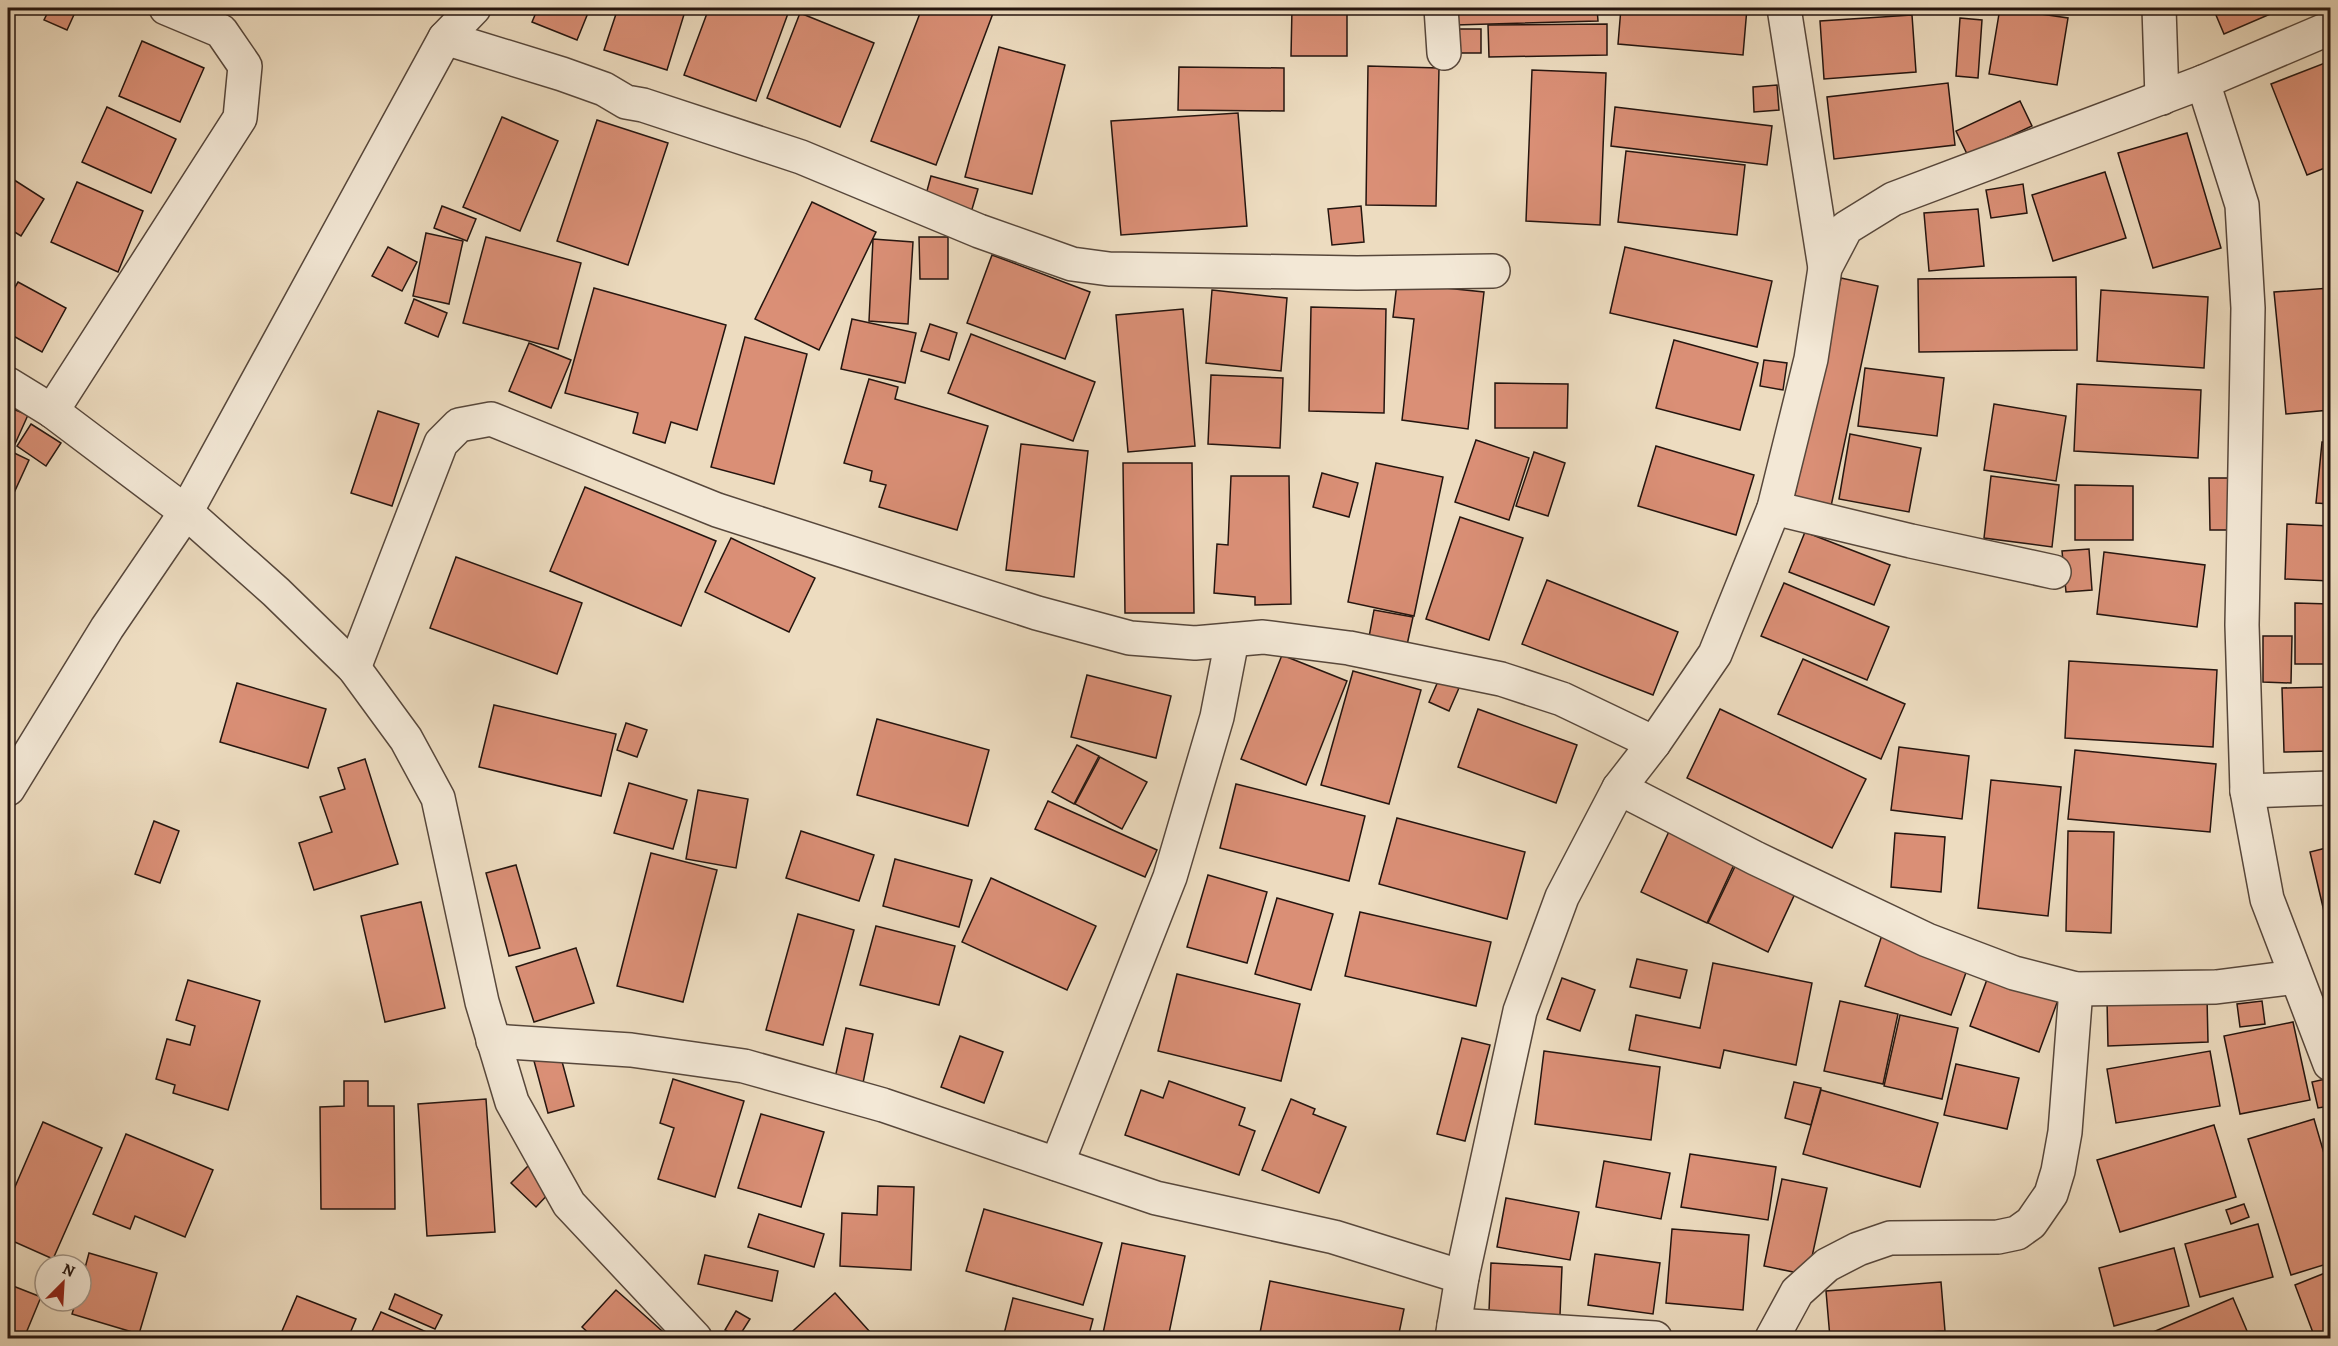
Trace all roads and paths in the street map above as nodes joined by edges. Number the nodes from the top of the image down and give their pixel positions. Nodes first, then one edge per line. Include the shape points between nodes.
1 (166, 8) edge
2 (474, 8) edge
3 (1441, 8) edge
4 (1784, 8) edge
5 (2159, 8) edge
6 (2331, 28) edge
7 (445, 38) junction
8 (1444, 53) dead end
9 (2204, 82) junction
10 (2162, 98) junction
11 (1825, 268) junction
12 (1493, 270) dead end
13 (8, 384) edge
14 (52, 411) junction
15 (1774, 508) junction
16 (186, 512) junction
17 (2054, 572) dead end
18 (1232, 640) junction
19 (354, 668) junction
20 (1654, 743) junction
21 (1619, 788) junction
22 (2331, 788) edge
23 (8, 789) edge
24 (2247, 791) junction
25 (2296, 977) junction
26 (2076, 989) junction
27 (493, 1041) junction
28 (2331, 1064) edge
29 (1057, 1164) junction
30 (1462, 1276) junction
31 (1453, 1332) edge
32 (695, 1338) edge
33 (1655, 1338) edge
34 (1772, 1338) edge

1 - 14 street via 221,31 245,66 240,118
2 - 7 street
3 - 8 street
4 - 11 street
5 - 10 street
6 - 9 street
7 - 12 street via 562,74 626,102 801,157 979,231 1072,264 1109,269 1345,273
7 - 16 street
9 - 10 street
9 - 24 street via 2242,205 2248,308 2242,626
10 - 11 street via 1893,199 1846,228
11 - 15 street via 1811,359
13 - 14 street
14 - 16 street
15 - 17 street
15 - 20 street via 1715,654
16 - 19 street
16 - 23 street via 107,628
18 - 19 street via 1195,643 1130,638 1037,613 717,510 491,418 459,426 441,444
18 - 20 street via 1263,637 1349,648 1501,679 1562,699
18 - 29 street via 1217,717 1170,876
19 - 27 street via 406,739 438,798
20 - 21 street
21 - 26 street via 1927,940 2014,973
21 - 30 street via 1562,897 1520,1011
22 - 24 street
24 - 25 street via 2267,899
25 - 26 street via 2216,987
25 - 28 street
26 - 34 street via 2065,1132 2058,1172 2051,1194 2031,1223 2017,1233 1998,1237 1890,1238 1858,1249 1827,1264 1797,1292
27 - 29 street via 631,1050 744,1066 883,1105
27 - 32 street via 512,1102 569,1204
29 - 30 street via 1156,1198 1335,1237
30 - 31 street
31 - 33 street

